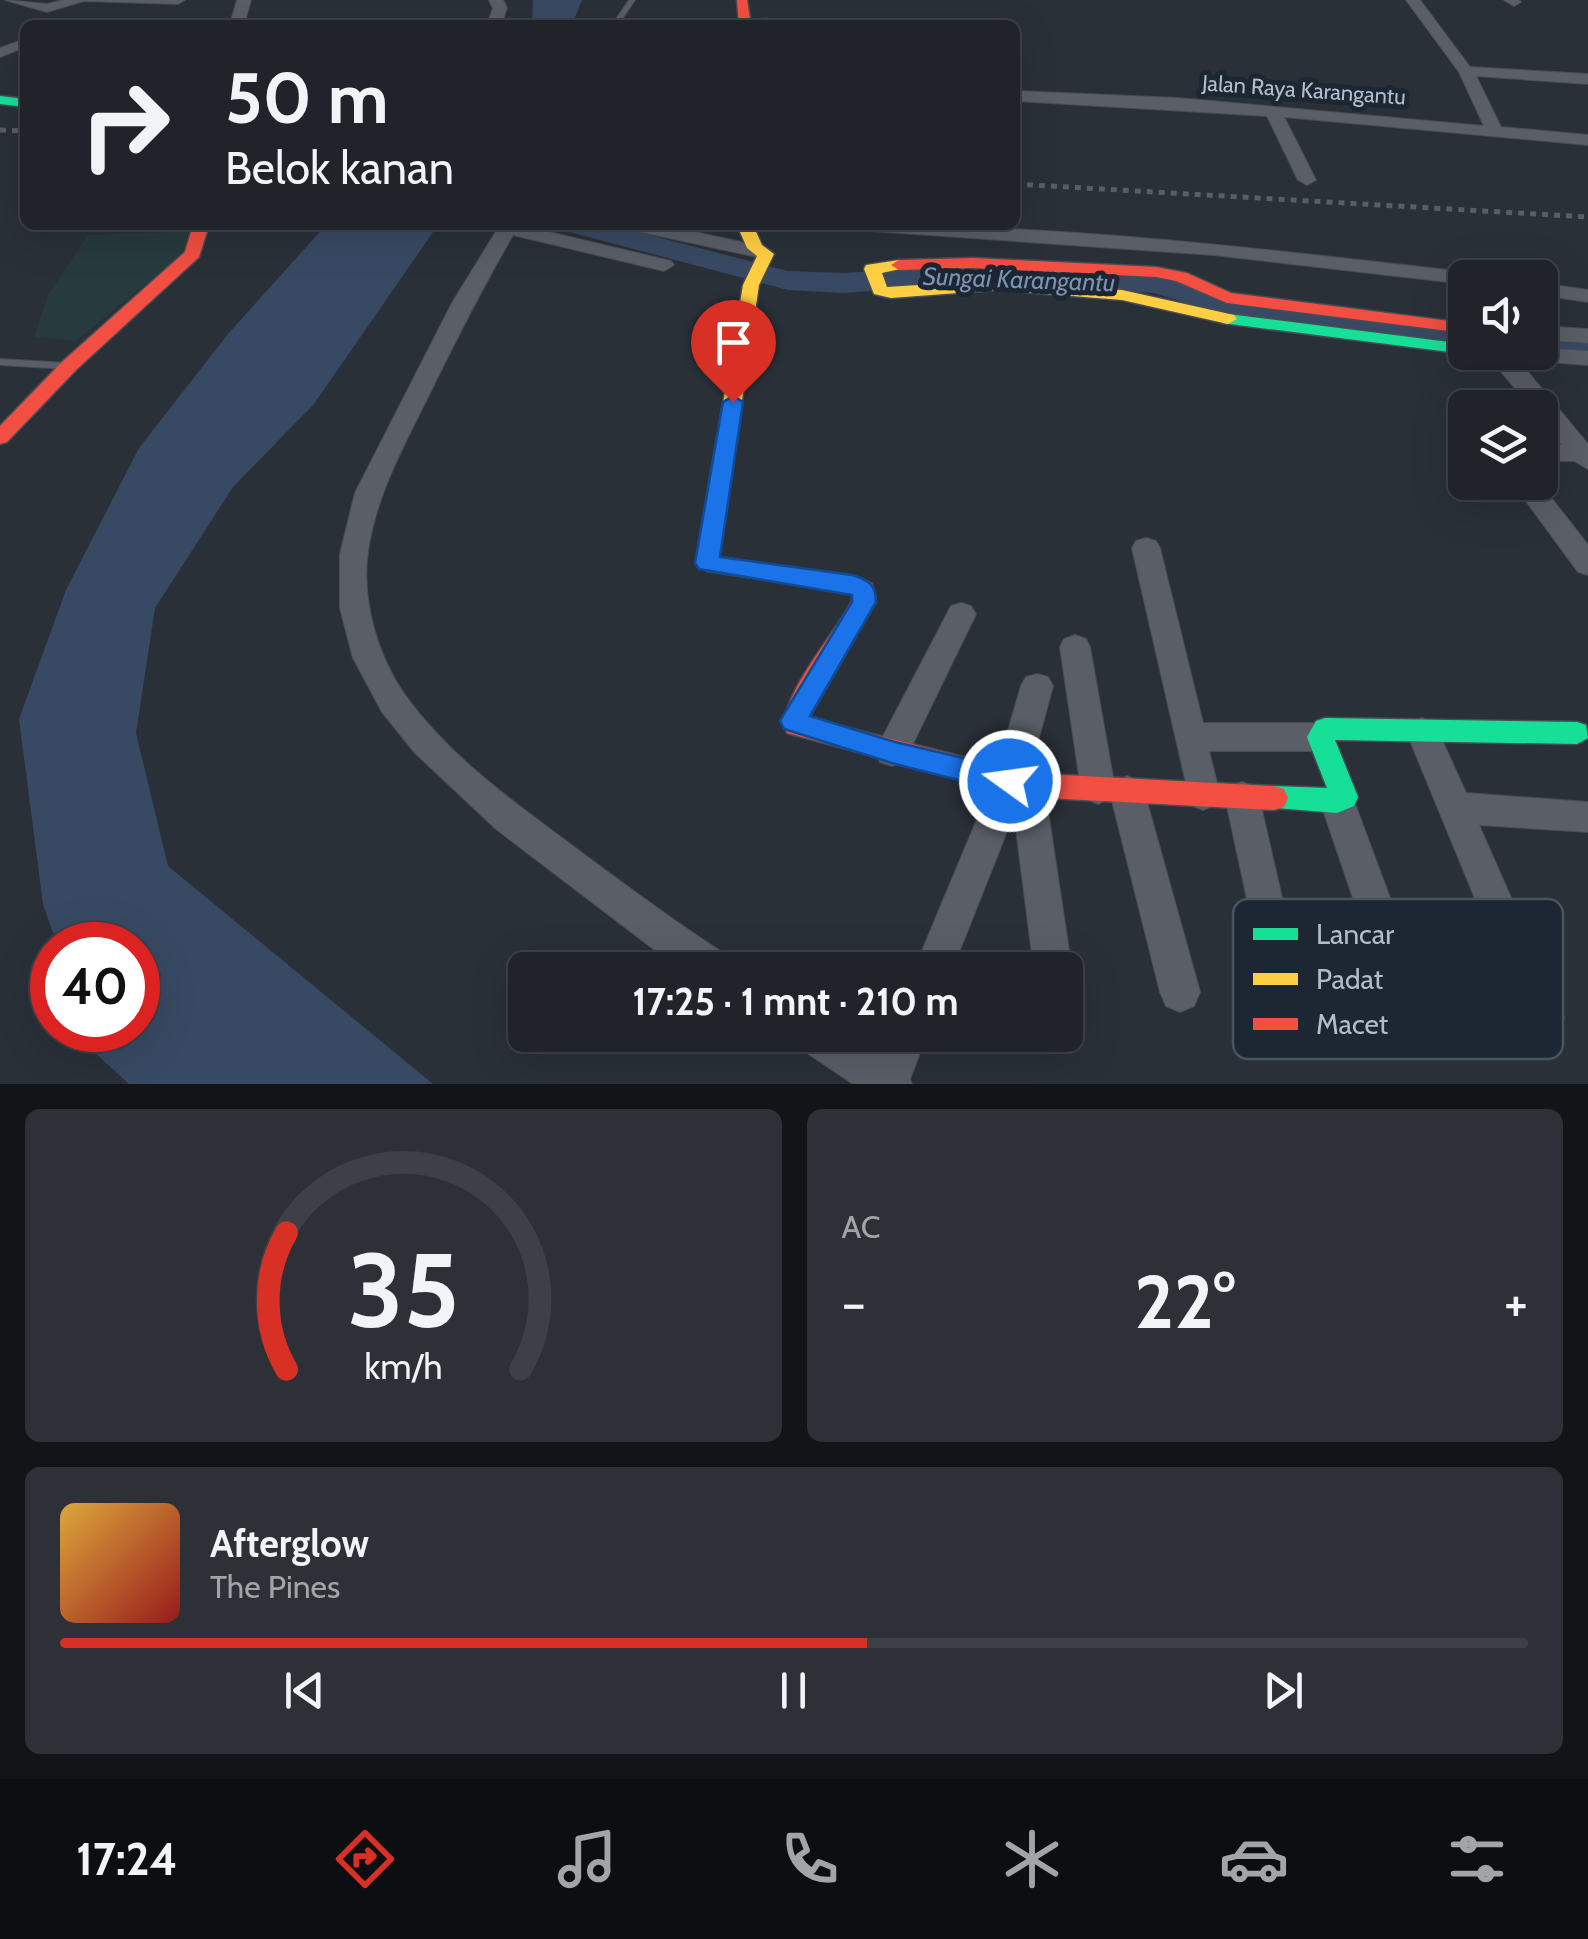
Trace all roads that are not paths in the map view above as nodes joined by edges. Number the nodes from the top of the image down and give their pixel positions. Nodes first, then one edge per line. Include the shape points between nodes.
1 (12, 0) edge
2 (78, 0) edge
3 (90, 0) edge
4 (178, 0) edge
5 (1413, 0) edge
6 (1466, 71) junction
7 (1588, 79) edge
8 (1020, 96) edge
9 (1273, 112) junction
10 (1494, 130) junction
11 (1588, 140) edge
12 (1307, 180) dead end
13 (199, 230) edge
14 (507, 230) edge
15 (525, 230) edge
16 (656, 230) edge
17 (747, 230) edge
18 (946, 230) edge
19 (760, 256) junction
20 (664, 265) dead end
21 (1448, 276) edge
22 (877, 281) dead end
23 (1558, 292) edge
24 (1588, 296) edge
25 (1266, 315) junction
26 (1448, 327) edge
27 (1558, 334) edge
28 (1588, 336) edge
29 (1448, 346) edge
30 (1558, 356) edge
31 (1588, 358) edge
32 (0, 362) edge
33 (69, 366) junction
34 (1512, 370) edge
35 (0, 438) edge
36 (1558, 455) edge
37 (1585, 457) edge
38 (1539, 500) edge
39 (1146, 548) dead end
40 (1588, 565) edge
41 (962, 614) dead end
42 (1075, 647) dead end
43 (1037, 686) dead end
44 (1422, 731) junction
45 (1576, 733) dead end
46 (1190, 737) junction
47 (1320, 737) junction
48 (892, 752) junction
49 (1018, 783) junction
50 (1112, 790) junction
51 (1203, 795) junction
52 (1242, 798) junction
53 (1337, 801) junction
54 (1456, 808) junction
55 (1588, 817) edge
56 (1264, 899) edge
57 (1372, 899) edge
58 (1494, 899) edge
59 (686, 952) edge
60 (941, 952) edge
61 (1050, 952) edge
62 (1180, 992) dead end
63 (841, 1052) edge
64 (901, 1052) edge
65 (889, 1083) edge

1 - 2 street via 52,8
3 - 4 street
5 - 6 street
6 - 7 street
6 - 10 street
8 - 9 street, Jalan Raya Karangantu
9 - 10 street, Jalan Raya Karangantu
9 - 12 street
10 - 11 street, Jalan Raya Karangantu
13 - 33 street via 192,254
14 - 59 street via 368,493 352,580 361,638 409,728 464,784
15 - 20 street
16 - 19 street
17 - 19 street
18 - 21 street via 1213,248
19 - 48 street via 707,563 864,590 864,602 793,721
22 - 25 street via 898,292 987,285 1122,295 1235,322
23 - 24 street
25 - 26 street
25 - 29 street
27 - 28 street
30 - 31 street
32 - 33 lane
33 - 35 street
34 - 37 street
36 - 37 street
38 - 40 street
39 - 46 street
41 - 48 street
42 - 50 street
43 - 49 street
44 - 45 street
44 - 47 street via 1329,728
44 - 54 street
46 - 47 street
46 - 51 street
47 - 53 street via 1344,798
48 - 49 street
49 - 50 street
49 - 60 street
49 - 61 street
50 - 51 street
50 - 62 street
51 - 52 street
52 - 53 street
52 - 56 street
53 - 57 street
54 - 55 street
54 - 58 street
63 - 65 street
64 - 65 street

